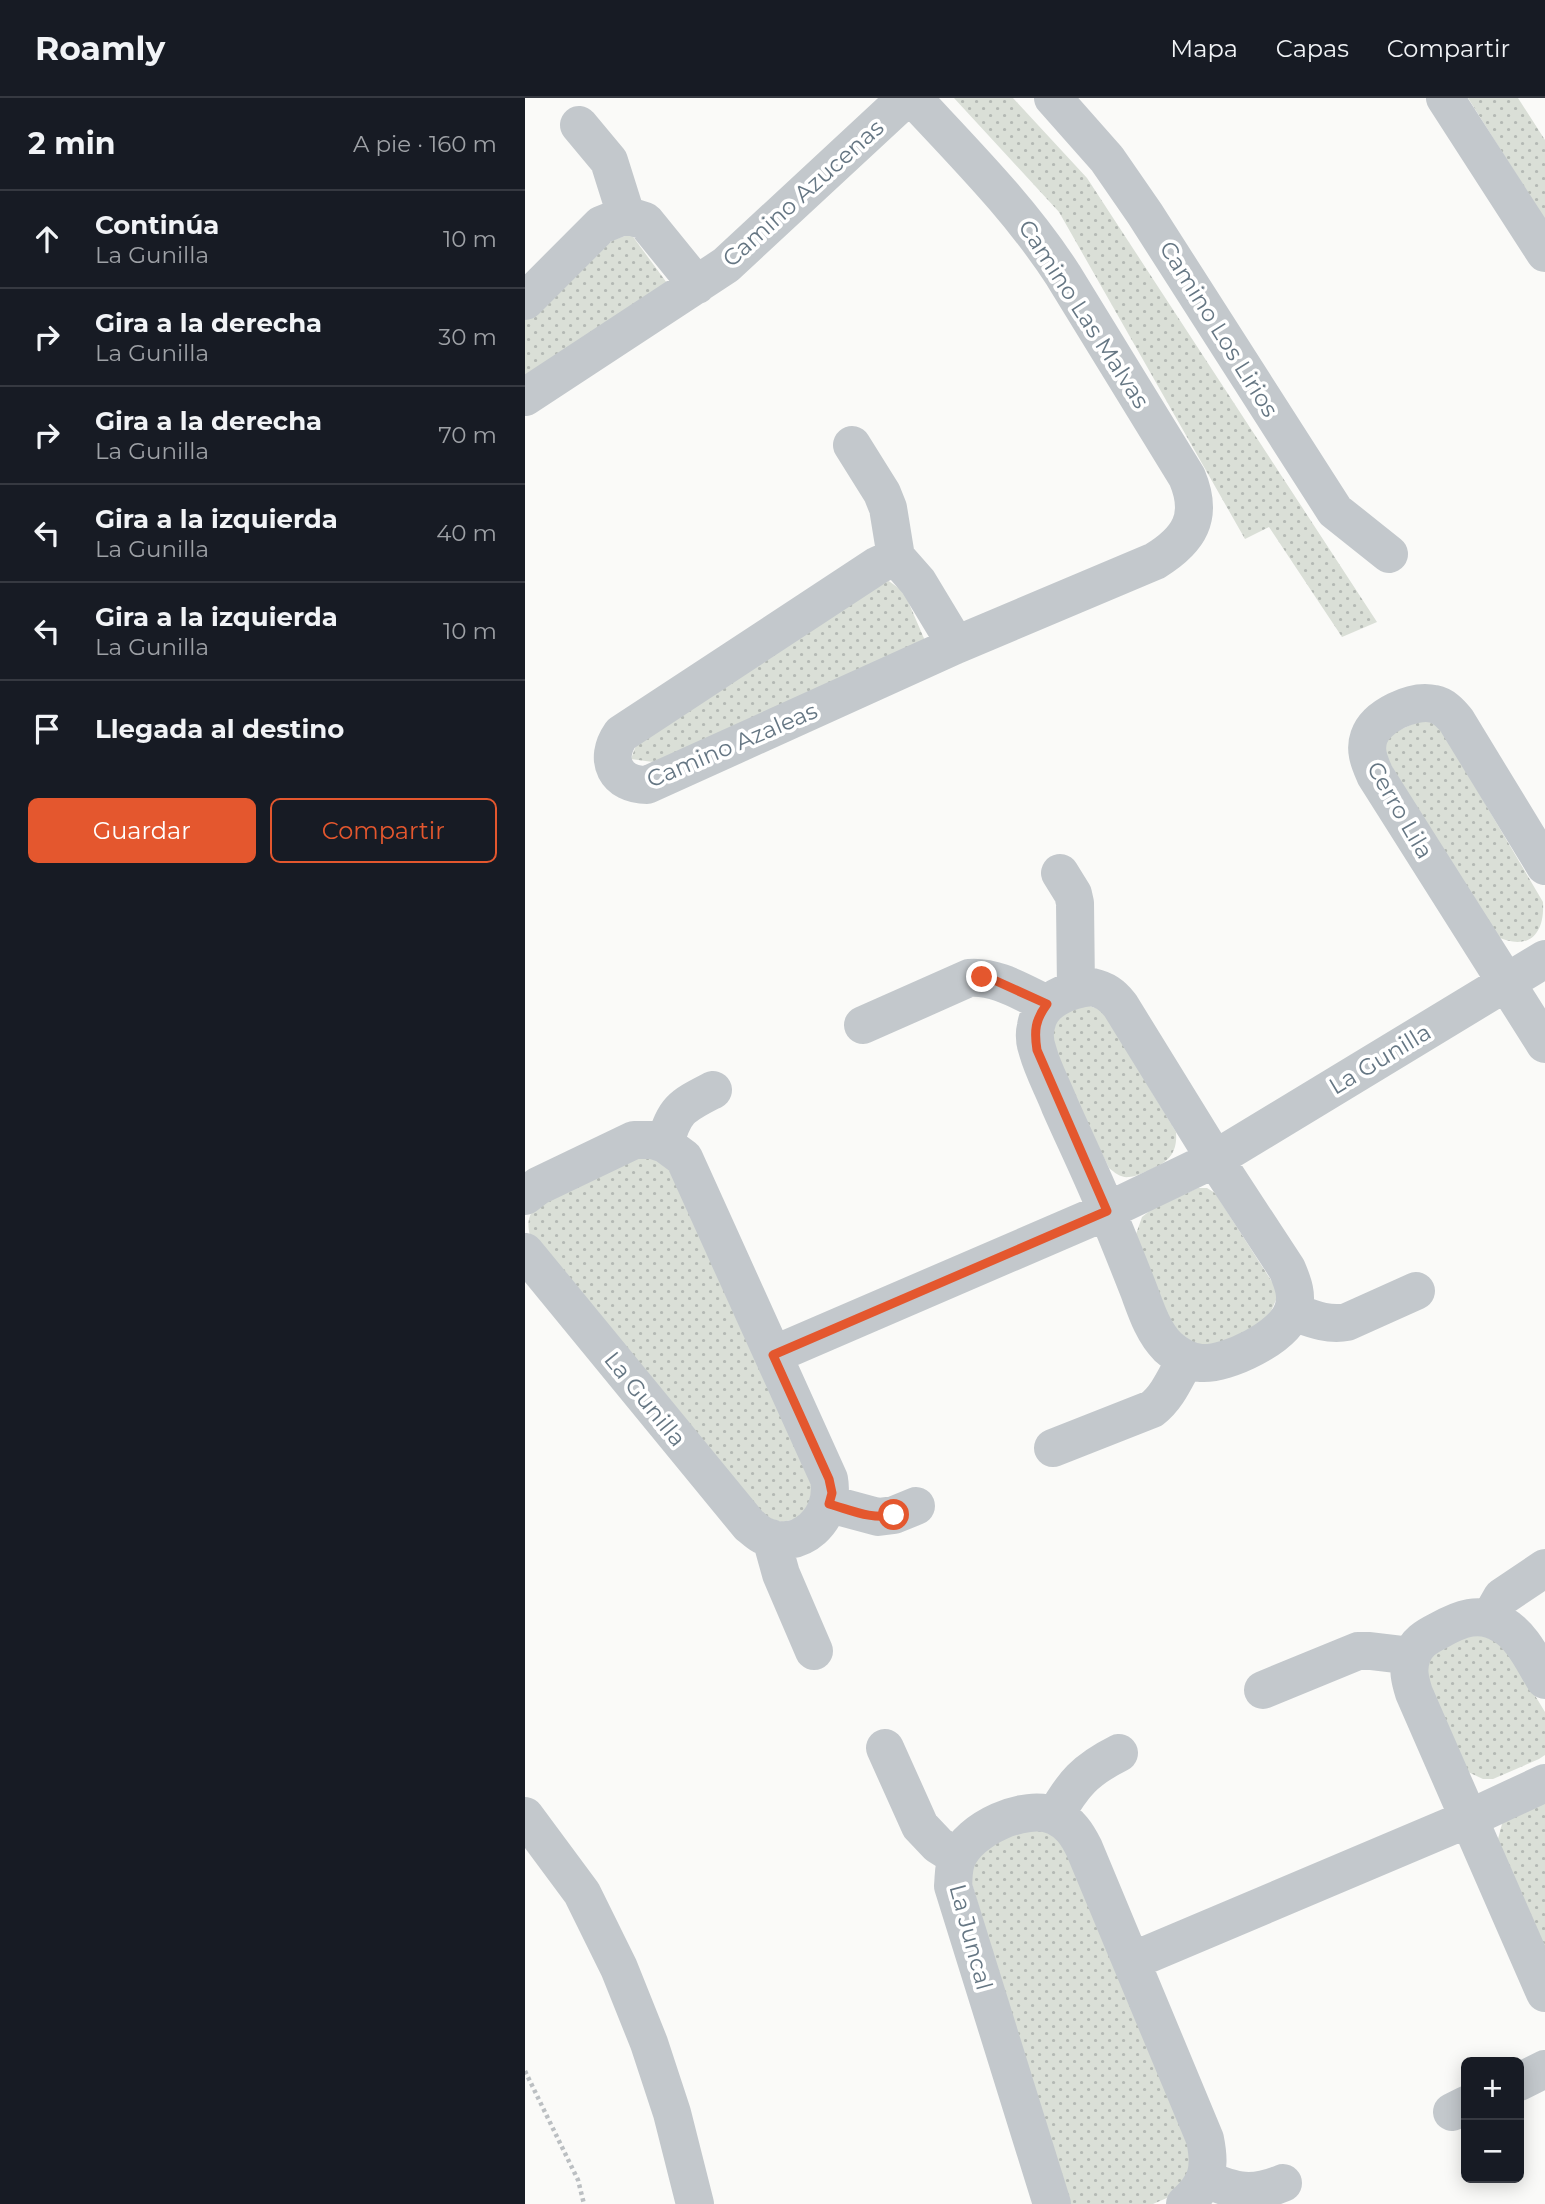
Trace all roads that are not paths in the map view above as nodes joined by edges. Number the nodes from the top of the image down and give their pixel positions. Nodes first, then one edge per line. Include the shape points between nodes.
1 (906, 98) edge
2 (913, 98) edge
3 (1053, 98) edge
4 (1445, 98) edge
5 (579, 125) dead end
6 (626, 215) junction
7 (1545, 253) edge
8 (697, 285) junction
9 (525, 300) edge
10 (525, 397) edge
11 (852, 445) dead end
12 (1193, 516) joint
13 (1389, 554) dead end
14 (896, 557) junction
15 (956, 645) junction
16 (1545, 866) edge
17 (1060, 873) dead end
18 (1545, 959) edge
19 (1506, 982) junction
20 (1061, 996) junction
21 (863, 1025) dead end
22 (1545, 1044) edge
23 (713, 1090) dead end
24 (665, 1144) junction
25 (1215, 1159) junction
26 (525, 1196) edge
27 (1107, 1211) junction
28 (525, 1252) edge
29 (1416, 1290) dead end
30 (1293, 1311) junction
31 (773, 1355) junction
32 (1186, 1359) junction
33 (1053, 1448) dead end
34 (829, 1504) junction
35 (916, 1506) dead end
36 (771, 1538) junction
37 (1545, 1568) edge
38 (1490, 1618) junction
39 (814, 1651) dead end
40 (1412, 1656) junction
41 (1545, 1680) edge
42 (1263, 1690) dead end
43 (885, 1748) dead end
44 (1119, 1753) dead end
45 (1545, 1783) edge
46 (525, 1816) edge
47 (1055, 1816) junction
48 (1470, 1818) junction
49 (957, 1857) junction
50 (1132, 1962) junction
51 (1545, 1993) edge
52 (1545, 2069) edge
53 (1524, 2080) edge
54 (1283, 2183) dead end
55 (1195, 2191) edge
56 (695, 2204) edge
57 (1052, 2204) edge

1 - 8 street, Camino Azucenas via 726,265
2 - 12 street, Camino Las Malvas via 1043,243 1187,477 1193,491
3 - 13 street, Camino Los Lirios via 1107,159 1145,214 1335,511
4 - 7 street
5 - 6 street via 609,160
6 - 8 street via 645,221
6 - 9 street via 601,225
8 - 10 street, Camino Azucenas
11 - 14 street via 882,493
12 - 15 street, Camino Azaleas via 1182,541 1155,561
14 - 15 street via 918,583
14 - 15 street, Camino Azaleas via 621,734 613,750 617,772 625,781 647,785
16 - 19 street, Cerro Lila via 1448,710 1437,704 1414,704 1376,727 1367,747 1375,775
17 - 20 street via 1075,903
18 - 19 street, La Gunilla
19 - 22 street, Cerro Lila
19 - 25 street, La Gunilla
20 - 21 street via 969,978
20 - 25 street via 1092,987 1112,995
20 - 27 street via 1039,1015 1037,1050
23 - 24 street via 677,1112
24 - 26 street via 633,1140
24 - 31 street via 684,1158
25 - 27 street, La Gunilla
25 - 30 street via 1287,1269 1295,1293
27 - 31 street, La Gunilla
27 - 32 street via 1158,1333
28 - 36 street, La Gunilla via 749,1525
29 - 30 street via 1338,1324
30 - 32 street via 1273,1336 1226,1360 1199,1363
31 - 34 street via 829,1479
32 - 33 street via 1166,1394 1151,1409
34 - 35 street via 878,1517
34 - 36 street via 824,1517 807,1532
36 - 39 street
37 - 38 street via 1502,1597
38 - 40 street via 1459,1619 1425,1638
38 - 41 street via 1513,1632
40 - 42 street via 1358,1651
40 - 48 street via 1409,1667 1414,1693
43 - 49 street via 920,1826
44 - 47 street via 1075,1782
45 - 48 street
46 - 56 street via 582,1893 619,1968 668,2101
47 - 49 street, La Juncal via 1024,1813 993,1824 967,1842
47 - 50 street via 1069,1824 1084,1847
48 - 50 street
48 - 51 street
49 - 57 street, La Juncal via 953,1886
50 - 55 street via 1205,2139 1208,2155
52 - 53 street
54 - 55 street via 1245,2192

